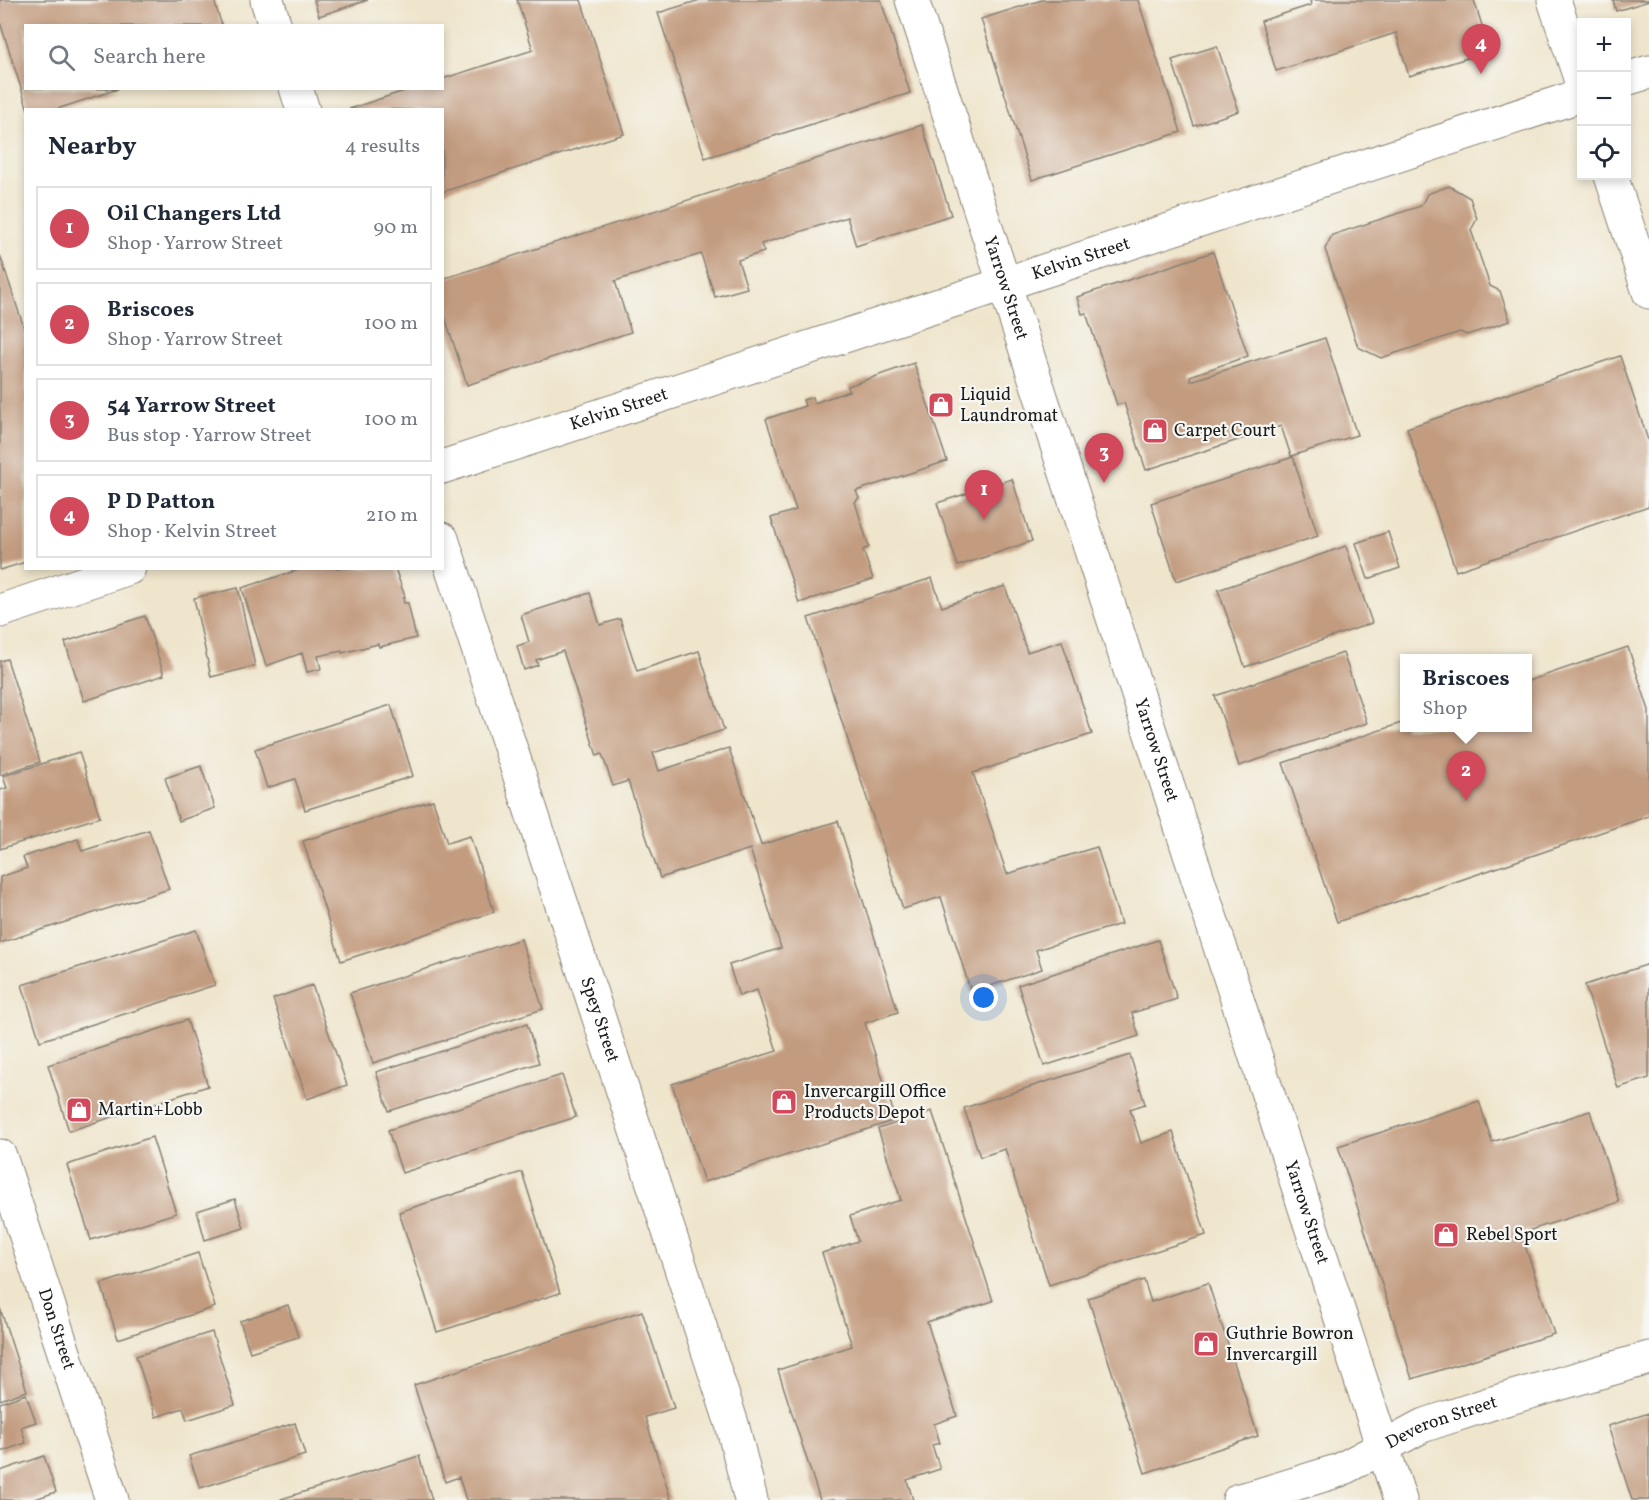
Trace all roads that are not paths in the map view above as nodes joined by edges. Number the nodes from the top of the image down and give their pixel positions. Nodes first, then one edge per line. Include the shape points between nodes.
1 (267, 0) edge
2 (912, 0) edge
3 (1554, 0) edge
4 (274, 24) edge
5 (1577, 72) edge
6 (1649, 72) edge
7 (1631, 77) edge
8 (297, 90) edge
9 (1577, 96) edge
10 (302, 108) edge
11 (1612, 180) edge
12 (1004, 284) junction
13 (1649, 292) edge
14 (444, 466) edge
15 (444, 544) edge
16 (123, 570) edge
17 (0, 610) edge
18 (0, 1156) edge
19 (1649, 1358) edge
20 (1383, 1447) junction
21 (112, 1500) edge
22 (751, 1500) edge
23 (1239, 1500) edge
24 (1400, 1500) edge

1 - 4 street
2 - 12 street, Yarrow Street
3 - 5 street
6 - 7 street
8 - 10 street
9 - 12 street, Kelvin Street
11 - 13 street
12 - 14 street, Kelvin Street
12 - 20 street, Yarrow Street
15 - 22 street, Spey Street via 732,1424
16 - 17 street
18 - 21 street, Don Street
19 - 20 street, Deveron Street via 1422,1426
20 - 23 street, Deveron Street via 1340,1470
20 - 24 street, Yarrow Street

